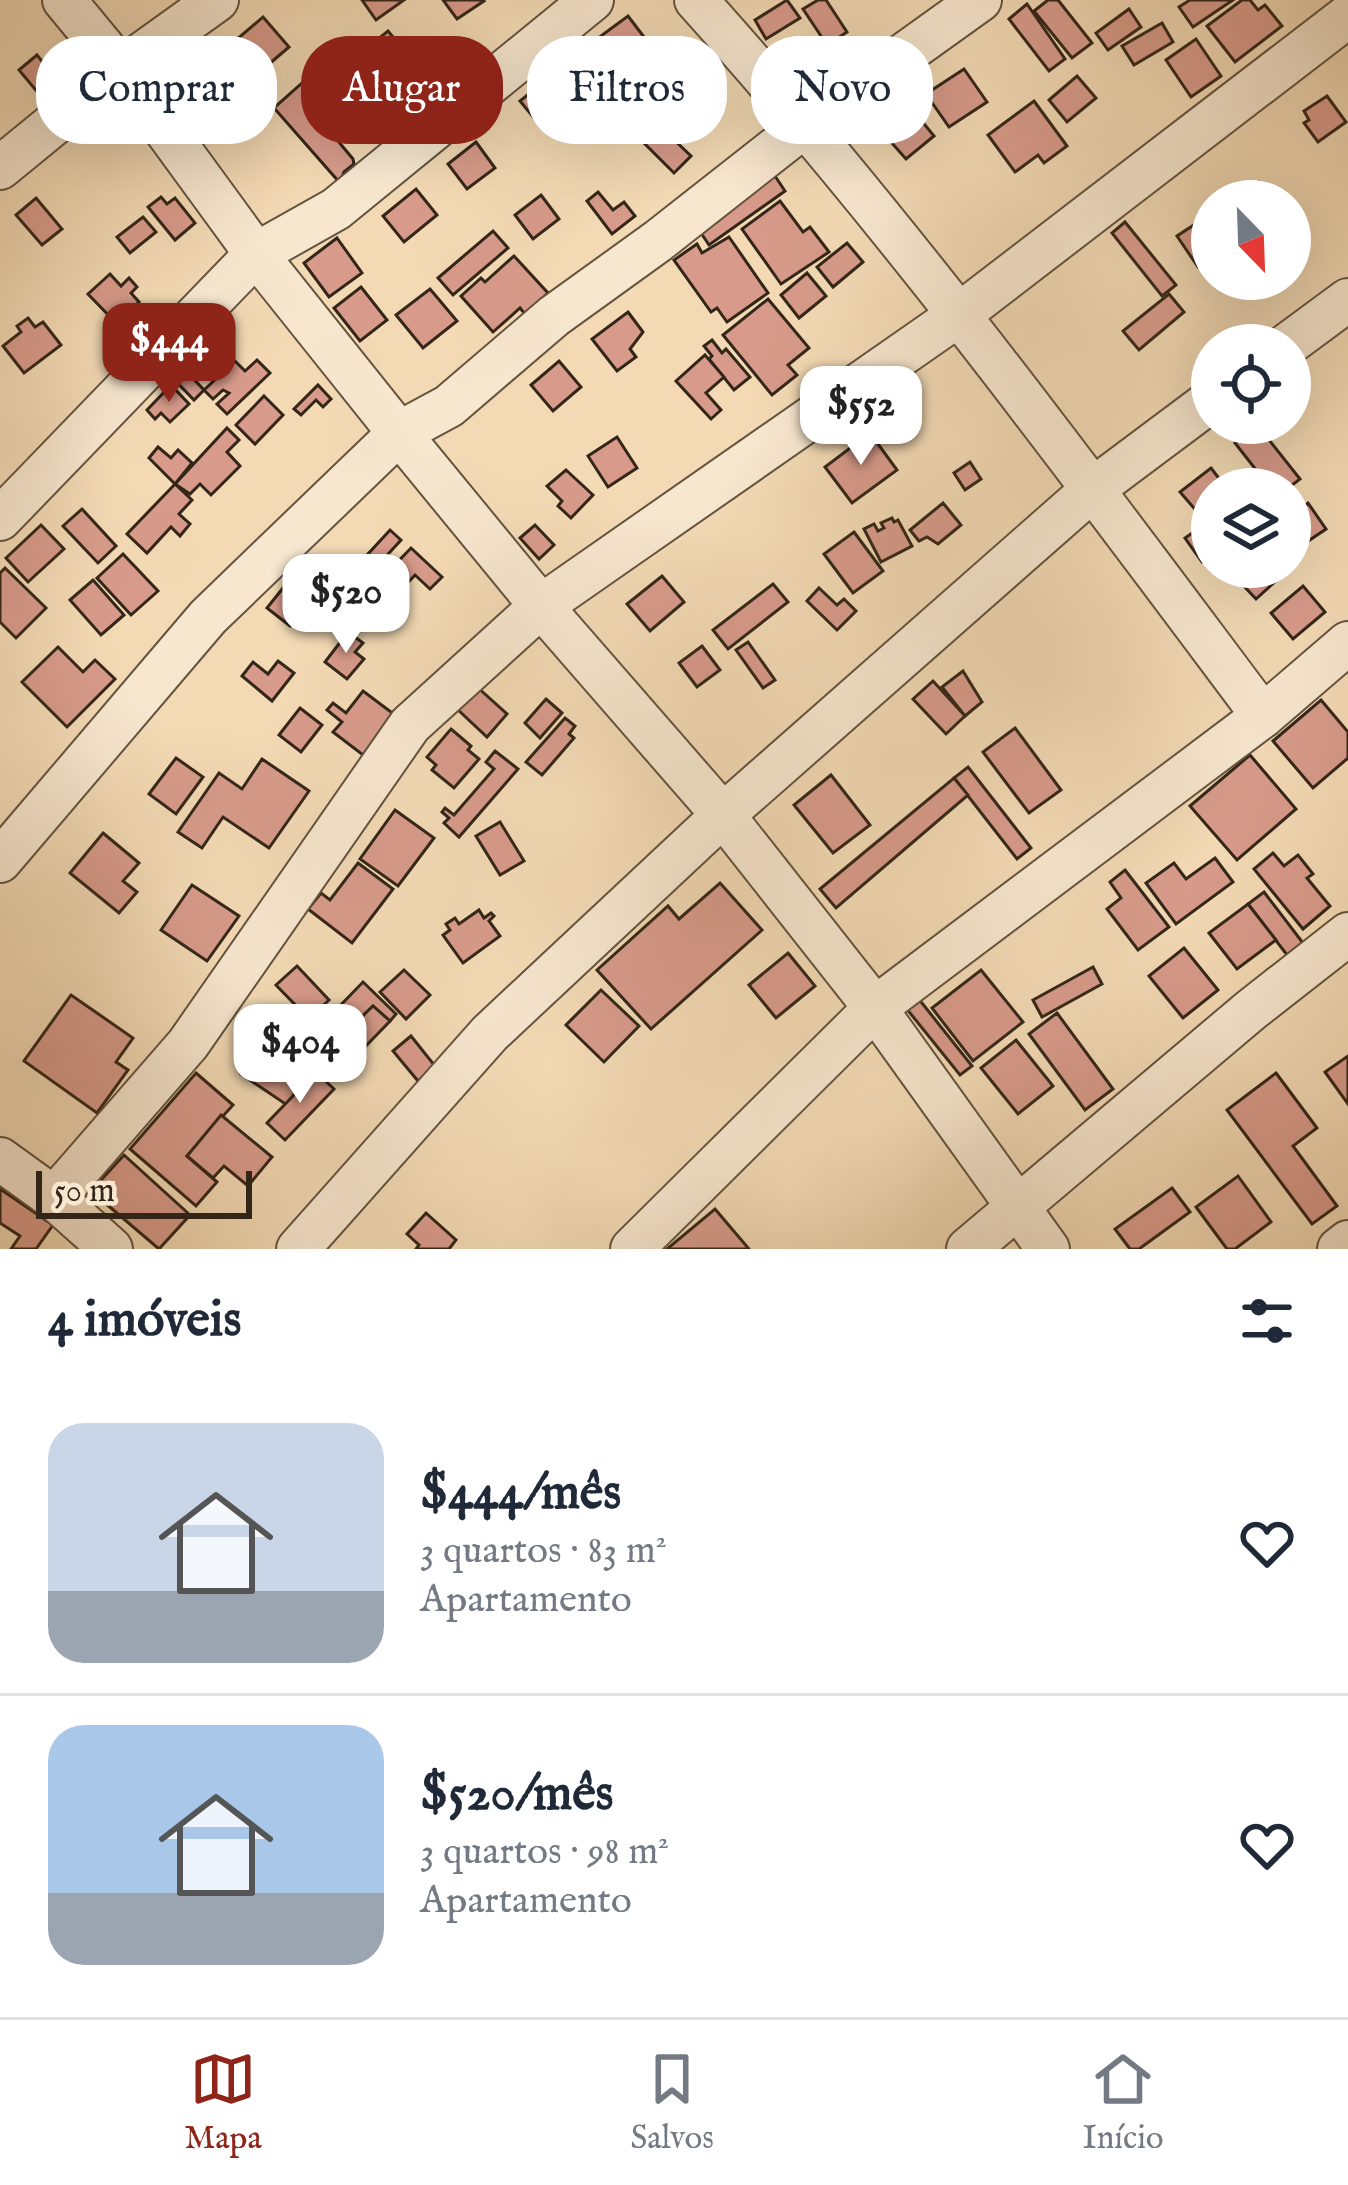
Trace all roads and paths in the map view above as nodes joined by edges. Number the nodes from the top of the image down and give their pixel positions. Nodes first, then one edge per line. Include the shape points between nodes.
1 (64, 0) edge
2 (217, 0) edge
3 (592, 0) edge
4 (696, 0) edge
5 (980, 0) edge
6 (1339, 20) edge
7 (94, 36) edge
8 (167, 36) edge
9 (930, 36) edge
10 (751, 61) edge
11 (36, 139) edge
12 (176, 144) edge
13 (782, 144) edge
14 (823, 144) edge
15 (0, 168) edge
16 (256, 254) junction
17 (1348, 300) edge
18 (960, 314) junction
19 (1311, 327) edge
20 (1191, 416) edge
21 (399, 433) junction
22 (1093, 489) junction
23 (0, 519) edge
24 (541, 606) junction
25 (1348, 643) edge
26 (1263, 716) junction
27 (723, 815) junction
28 (0, 861) edge
29 (1348, 934) edge
30 (875, 1008) junction
31 (0, 1159) edge
32 (53, 1198) junction
33 (1018, 1210) junction
34 (1348, 1242) edge
35 (111, 1249) edge
36 (298, 1249) edge
37 (632, 1249) edge
38 (968, 1249) edge
39 (1048, 1249) edge
40 (1339, 1249) edge

1 - 7 street
2 - 8 street
3 - 16 street via 336,209
4 - 10 street
5 - 9 street
6 - 18 street
11 - 15 street
12 - 16 street
13 - 21 street via 449,406
14 - 18 street
16 - 21 street
16 - 23 street
17 - 19 street
18 - 22 street
18 - 24 street
20 - 22 street
21 - 24 street
21 - 28 street via 208,617
22 - 26 street
22 - 27 street
24 - 27 street
24 - 32 street via 410,725 188,1044
25 - 26 street
26 - 30 street
27 - 30 street
27 - 36 street via 490,1033
29 - 33 street
30 - 33 street
30 - 37 street
31 - 32 street
32 - 35 street
33 - 38 street
33 - 39 street
34 - 40 street

